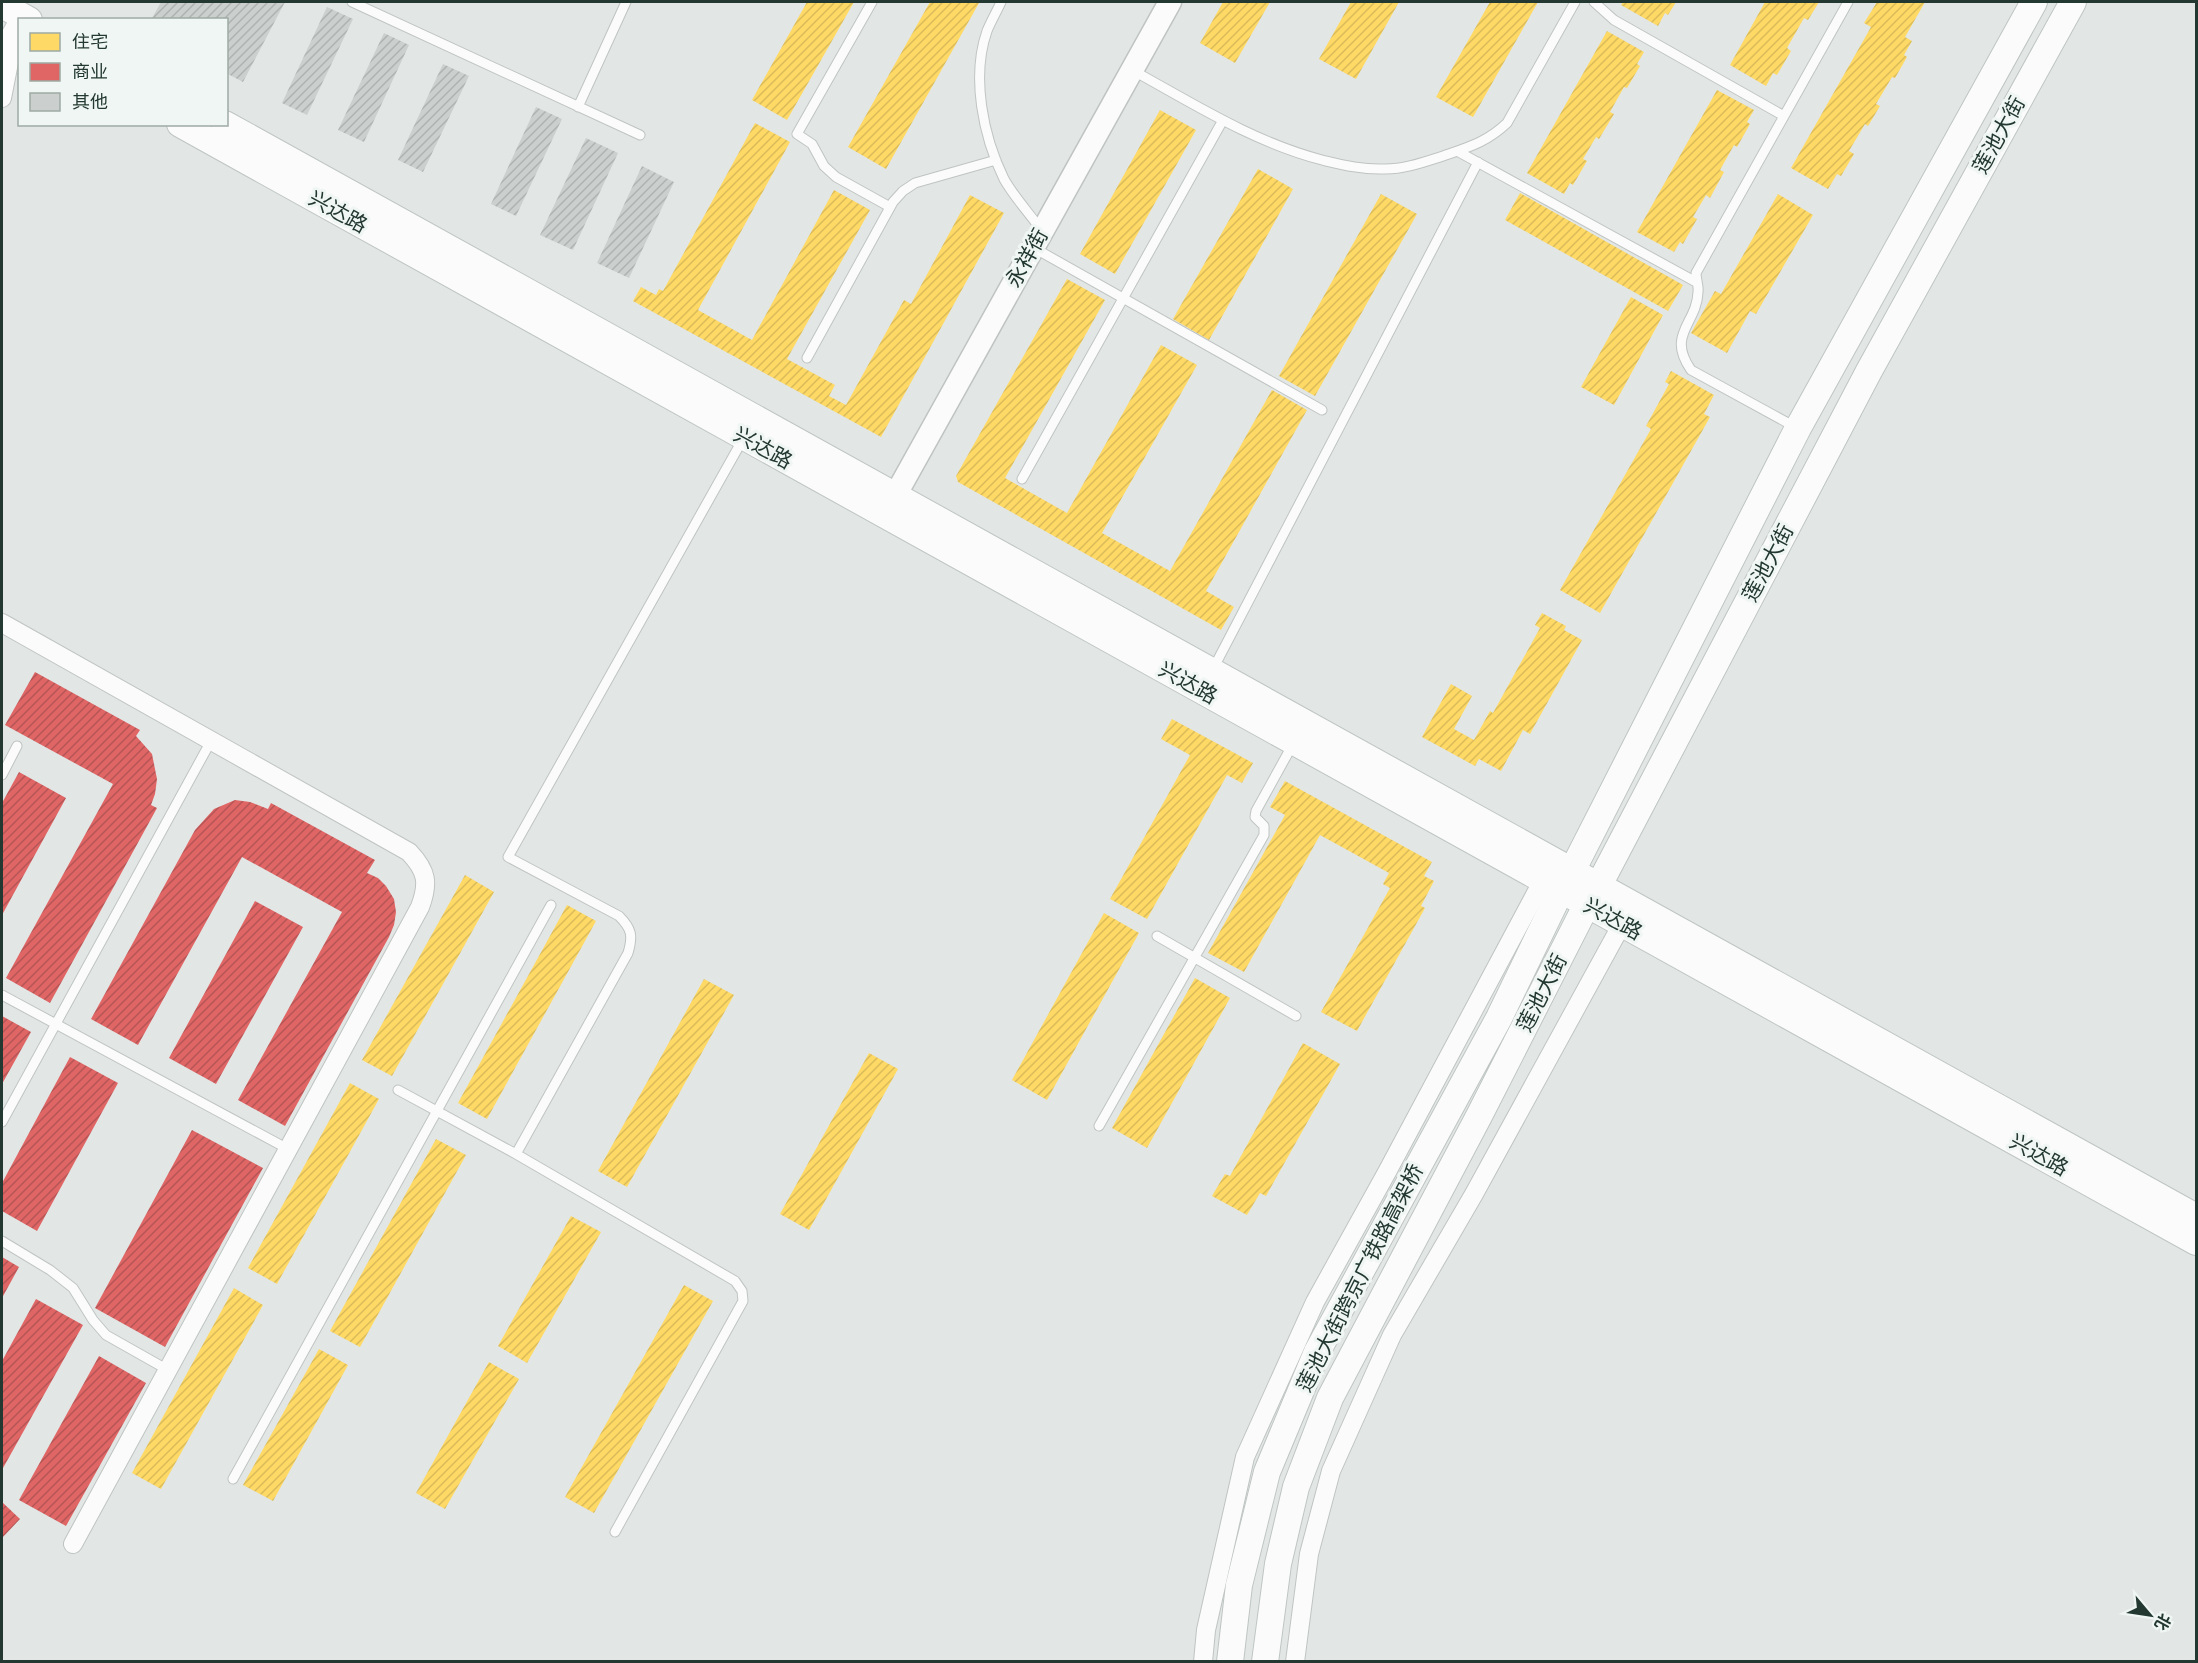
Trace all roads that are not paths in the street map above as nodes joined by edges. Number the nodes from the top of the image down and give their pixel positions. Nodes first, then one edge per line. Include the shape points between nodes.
1 (352, 2) edge
2 (626, 2) edge
3 (872, 2) edge
4 (1000, 2) edge
5 (1170, 2) edge
6 (1575, 2) edge
7 (1594, 2) edge
8 (1848, 2) edge
9 (2034, 2) edge
10 (2065, 4) edge
11 (2, 5) edge
12 (18, 21) edge
13 (18, 29) edge
14 (18, 36) edge
15 (2, 58) edge
16 (1132, 70) junction
17 (2, 98) edge
18 (578, 107) junction
19 (1784, 116) junction
20 (1223, 120) junction
21 (184, 126) edge
22 (228, 126) edge
23 (640, 135) dead end
24 (1457, 151) junction
25 (996, 160) junction
26 (1478, 162) junction
27 (890, 207) junction
28 (1037, 239) junction
29 (1696, 282) junction
30 (1123, 298) junction
31 (807, 358) dead end
32 (1322, 410) dead end
33 (1797, 428) junction
34 (744, 437) junction
35 (1022, 479) dead end
36 (890, 506) junction
37 (2, 623) edge
38 (1211, 671) junction
39 (211, 741) junction
40 (1294, 742) junction
41 (17, 746) dead end
42 (2, 775) edge
43 (1559, 880) junction
44 (1593, 895) junction
45 (551, 905) dead end
46 (1622, 924) junction
47 (1157, 936) dead end
48 (1195, 958) junction
49 (2, 994) edge
50 (1296, 1016) dead end
51 (56, 1024) junction
52 (399, 1090) dead end
53 (1450, 1108) joint
54 (437, 1112) junction
55 (2, 1122) edge
56 (1099, 1126) dead end
57 (1473, 1129) joint
58 (288, 1149) junction
59 (516, 1154) junction
60 (2196, 1218) edge
61 (2, 1241) edge
62 (2196, 1242) edge
63 (168, 1370) junction
64 (233, 1479) dead end
65 (615, 1533) dead end
66 (72, 1544) dead end
67 (1203, 1662) edge
68 (1230, 1662) edge
69 (1265, 1662) edge
70 (1294, 1662) edge

1 - 18 lane
2 - 18 lane
3 - 27 lane via 797,135 812,144 824,166 836,177
4 - 25 lane via 987,31 980,64 983,105
5 - 16 street, 永祥街
6 - 24 lane via 1507,123 1479,144
7 - 19 lane via 1614,20
8 - 19 lane
9 - 33 main road, 莲池大街
10 - 44 main road, 莲池大街
11 - 12 main road
13 - 15 main road
14 - 17 street
16 - 20 lane
16 - 28 street, 永祥街
18 - 23 lane
19 - 29 lane via 1696,273
20 - 24 lane via 1268,143 1356,168 1386,170
20 - 30 lane
21 - 34 main road, 兴达路
22 - 36 main road, 兴达路
24 - 26 lane
25 - 27 lane via 915,183
25 - 28 lane
26 - 29 lane
26 - 38 lane
27 - 31 lane
28 - 30 lane
28 - 36 street, 永祥街
29 - 33 lane via 1699,292 1681,344 1691,370
30 - 32 lane
30 - 35 lane
33 - 43 main road, 莲池大街
34 - 36 main road, 兴达路
34 - 59 lane via 508,857 619,916 633,936 628,953
36 - 38 main road, 兴达路
36 - 40 main road, 兴达路
37 - 39 street
38 - 43 main road, 兴达路
39 - 51 lane
39 - 58 street via 409,852 426,876 420,908
40 - 43 main road, 兴达路
40 - 48 lane via 1256,811 1255,817 1264,826 1264,836
41 - 42 lane
43 - 44 main road, 兴达路
43 - 53 main road, 莲池大街 via 1499,1018
43 - 67 street via 1315,1302 1245,1457 1206,1630
44 - 46 main road, 兴达路
44 - 57 main road, 莲池大街
44 - 60 main road, 兴达路
45 - 54 lane
46 - 62 main road, 兴达路
46 - 70 street via 1392,1335 1331,1471 1309,1554
47 - 48 lane
48 - 50 lane
48 - 56 lane
49 - 51 lane
51 - 55 lane
51 - 58 lane
52 - 54 lane
53 - 68 main road, 莲池大街跨京广铁路高架桥 via 1317,1352 1267,1472 1239,1585
54 - 59 lane
54 - 64 lane
57 - 69 main road, 莲池大街跨京广铁路高架桥 via 1330,1398 1296,1487 1278,1564
58 - 63 street
59 - 65 lane via 735,1281 742,1291 743,1300
61 - 63 lane via 73,1288 106,1335
63 - 66 street

